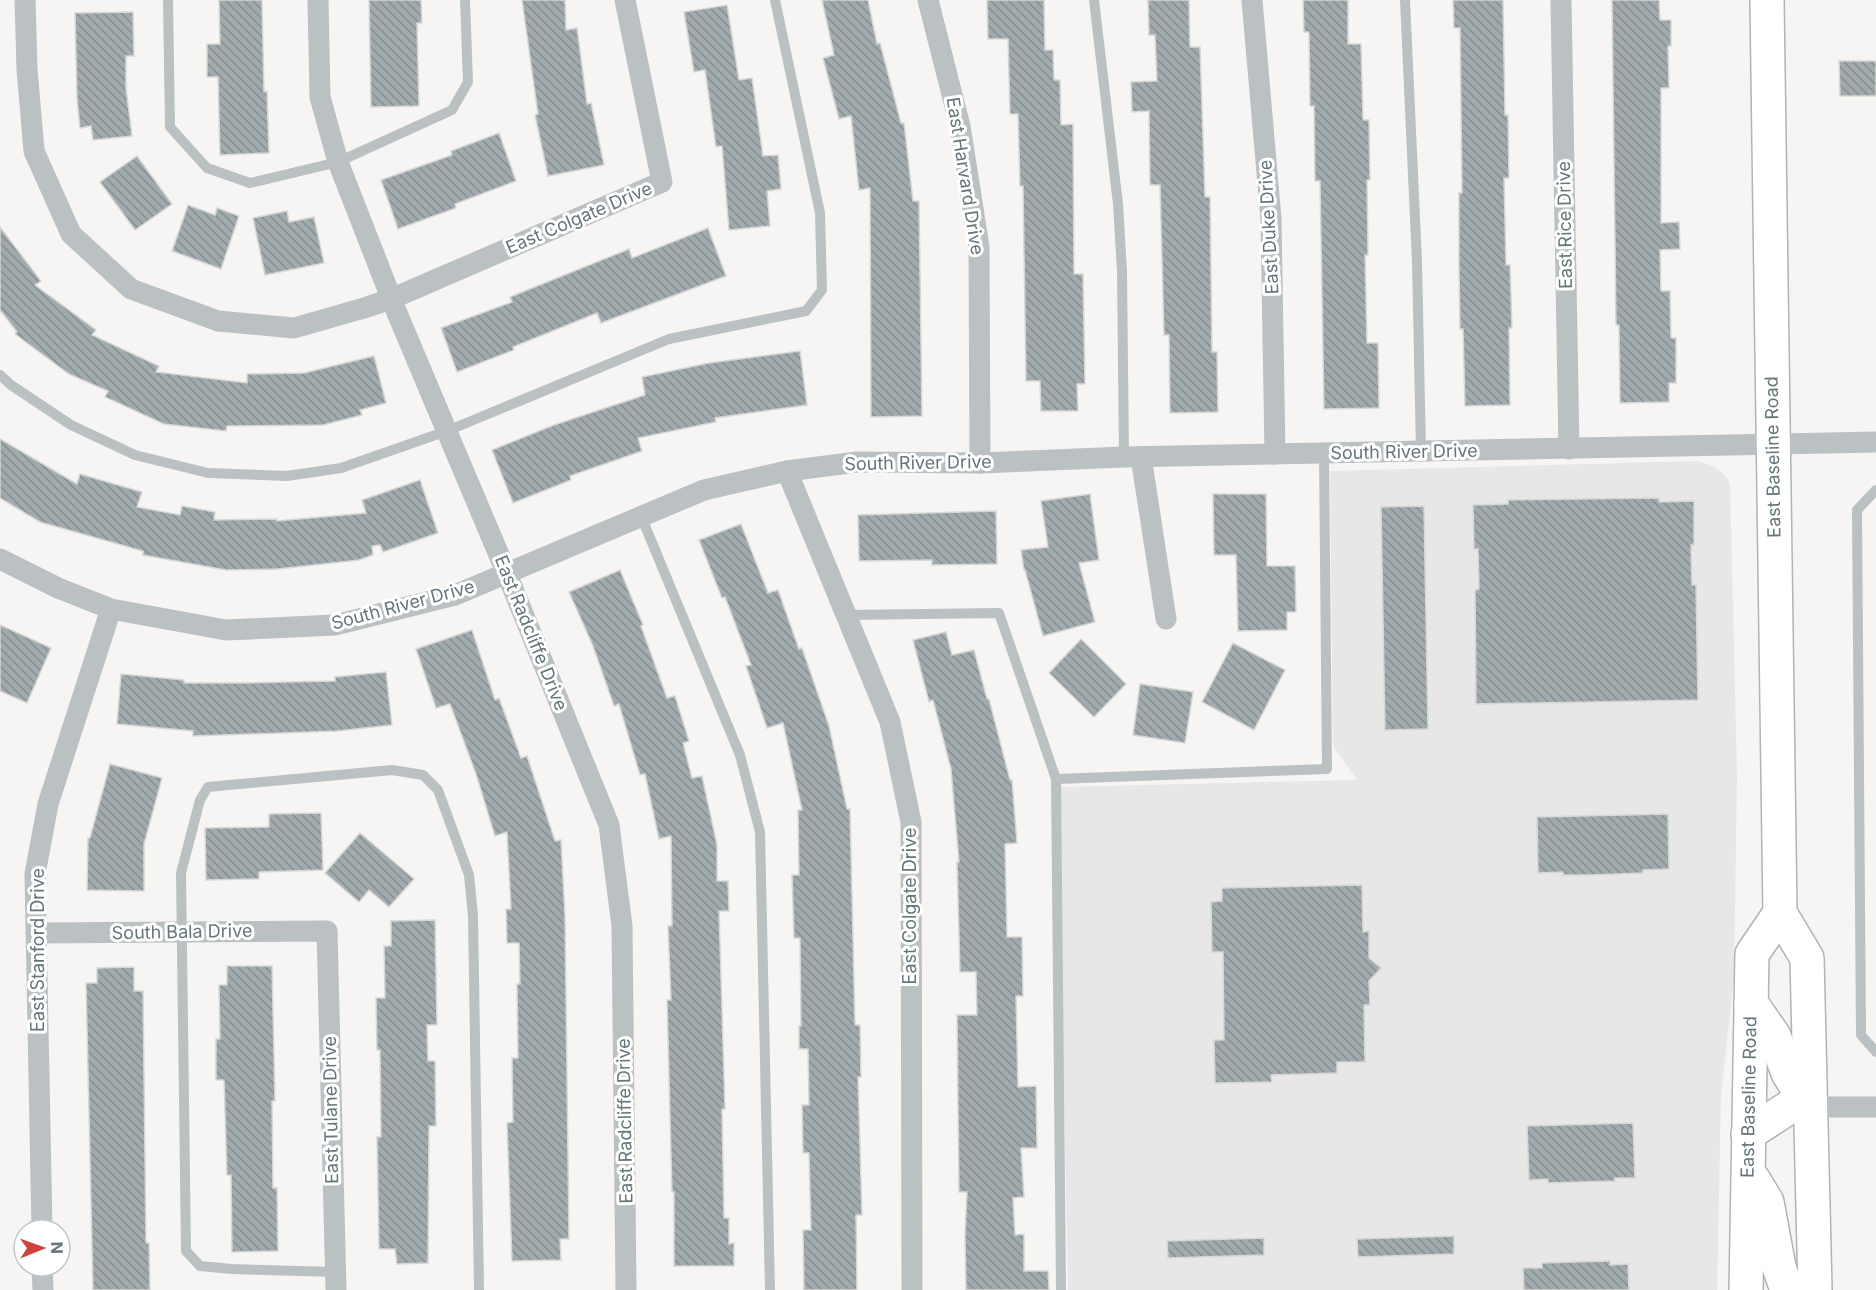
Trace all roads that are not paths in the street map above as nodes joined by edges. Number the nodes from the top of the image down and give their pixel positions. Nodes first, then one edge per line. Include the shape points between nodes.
1 (25, 0) edge
2 (168, 0) edge
3 (318, 0) edge
4 (465, 0) edge
5 (625, 0) edge
6 (775, 0) edge
7 (928, 0) edge
8 (1094, 0) edge
9 (1252, 0) edge
10 (1405, 0) edge
11 (1561, 0) edge
12 (1767, 0) edge
13 (338, 162) junction
14 (391, 299) junction
15 (0, 375) edge
16 (447, 431) junction
17 (1876, 442) edge
18 (1772, 445) junction
19 (1569, 449) junction
20 (1421, 452) junction
21 (1275, 454) junction
22 (1324, 454) junction
23 (1132, 457) junction
24 (980, 463) junction
25 (787, 471) junction
26 (1876, 490) edge
27 (641, 516) junction
28 (0, 559) edge
29 (507, 574) junction
30 (111, 609) junction
31 (846, 615) junction
32 (1166, 619) dead end
33 (1056, 779) junction
34 (1780, 913) junction
35 (327, 931) joint
36 (181, 932) junction
37 (36, 933) junction
38 (1751, 1003) junction
39 (1876, 1052) edge
40 (1810, 1107) junction
41 (1876, 1107) edge
42 (1748, 1134) junction
43 (1748, 1169) junction
44 (42, 1218) edge
45 (1747, 1226) junction
46 (335, 1281) edge
47 (479, 1290) edge
48 (626, 1290) edge
49 (770, 1290) edge
50 (912, 1290) edge
51 (1061, 1290) edge
52 (1731, 1290) edge
53 (1746, 1290) edge
54 (1787, 1290) edge
55 (1815, 1290) edge

1 - 14 street via 34,151 71,234 131,289 218,321 294,328
2 - 13 lane via 170,127 207,168 250,183
3 - 13 street, East Radcliffe Drive via 320,97
4 - 13 lane via 468,82 452,110
5 - 14 street, East Colgate Drive via 662,182
6 - 16 lane via 820,213 822,290 806,311 669,339
7 - 24 street, East Harvard Drive via 960,126 979,247
8 - 23 lane via 1119,215
9 - 21 street, East Duke Drive via 1271,219
10 - 20 lane
11 - 19 street, East Rice Drive
12 - 18 main road, East Baseline Road
13 - 14 street, East Radcliffe Drive
14 - 16 street, East Radcliffe Drive
15 - 16 lane via 71,426 135,455 208,473 287,476 341,468
16 - 29 street, East Radcliffe Drive
17 - 18 street, South River Drive
18 - 19 street, South River Drive
18 - 34 main road, East Baseline Road
19 - 20 street, South River Drive
20 - 22 street, South River Drive
21 - 22 street, South River Drive
21 - 23 street, South River Drive
22 - 33 lane via 1327,769
23 - 24 street, South River Drive
23 - 32 street
24 - 25 street, South River Drive via 857,462
25 - 27 street, South River Drive via 704,490
25 - 31 street, East Colgate Drive
26 - 39 lane via 1857,510 1861,1035
27 - 29 street, South River Drive
27 - 49 lane via 740,755 760,832
28 - 30 street, South River Drive
29 - 30 street, South River Drive via 455,595 335,625 226,630
29 - 48 street, East Radcliffe Drive via 609,825 622,926
30 - 37 street, East Stanford Drive via 48,804 35,874
31 - 33 lane via 999,613
31 - 50 street, East Colgate Drive via 890,722 911,822
33 - 51 lane
34 - 38 main road, East Baseline Road via 1752,954
34 - 40 main road, East Baseline Road via 1807,958
35 - 36 street, South Bala Drive
35 - 46 street, East Tulane Drive
36 - 37 street, South Bala Drive
36 - 46 lane via 186,1251 200,1266
36 - 47 lane via 181,873 200,800 208,787 392,770 423,776 438,790 469,875 473,916
37 - 44 street, East Stanford Drive
38 - 40 main road via 1774,1036 1788,1073
38 - 42 main road, East Baseline Road
40 - 41 street
40 - 42 main road via 1791,1106
40 - 55 main road, East Baseline Road
42 - 43 main road, East Baseline Road
43 - 45 main road, East Baseline Road
43 - 54 main road via 1767,1202
45 - 52 main road
45 - 53 main road, East Baseline Road

